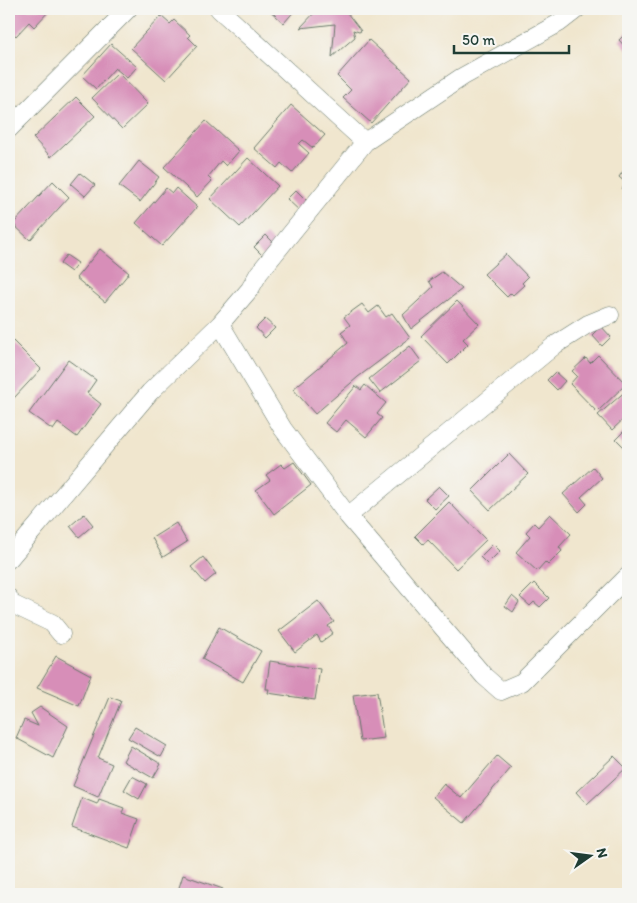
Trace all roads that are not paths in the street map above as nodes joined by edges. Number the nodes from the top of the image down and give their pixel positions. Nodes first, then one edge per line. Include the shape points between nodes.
1 (128, 9) edge
2 (219, 9) edge
3 (577, 9) edge
4 (9, 129) edge
5 (365, 142) junction
6 (610, 315) dead end
7 (220, 324) junction
8 (348, 516) junction
9 (9, 559) edge
10 (628, 576) edge
11 (9, 598) edge
12 (61, 634) dead end

1 - 4 street
2 - 5 street
3 - 5 street via 559,23 462,78
5 - 7 street
6 - 8 street via 588,324 555,345
7 - 8 street via 283,429
7 - 9 street via 150,392
8 - 10 street via 484,676 501,691 522,682
11 - 12 street via 12,604 52,623

